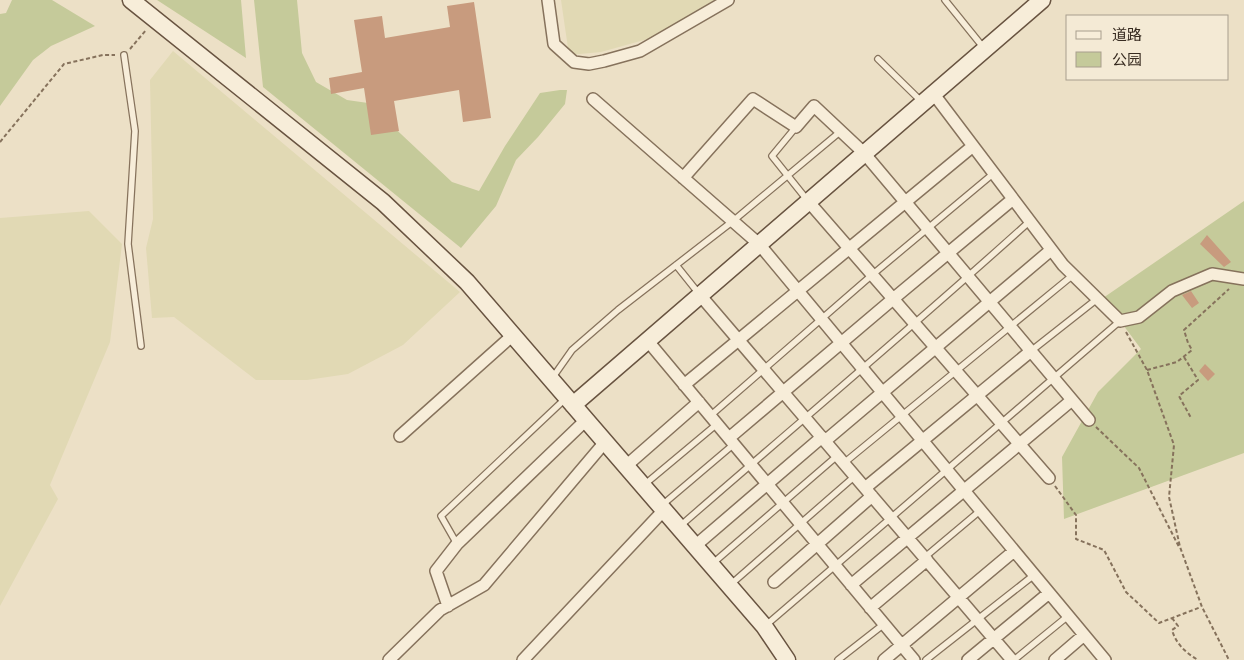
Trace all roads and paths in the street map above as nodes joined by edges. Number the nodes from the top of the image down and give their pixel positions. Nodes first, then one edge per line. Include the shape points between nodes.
1 (131, 0) edge
2 (548, 0) edge
3 (728, 0) edge
4 (945, 0) edge
5 (1042, 0) edge
6 (155, 20) junction
7 (985, 49) junction
8 (124, 55) junction
9 (878, 59) dead end
10 (928, 98) junction
11 (593, 99) dead end
12 (796, 127) junction
13 (841, 131) junction
14 (0, 142) edge
15 (973, 146) junction
16 (864, 153) junction
17 (994, 173) junction
18 (787, 175) junction
19 (683, 178) junction
20 (1014, 200) junction
21 (808, 201) junction
22 (906, 202) junction
23 (732, 221) junction
24 (1030, 222) junction
25 (928, 228) junction
26 (758, 244) junction
27 (849, 249) junction
28 (1051, 250) junction
29 (949, 253) junction
30 (676, 265) junction
31 (872, 275) junction
32 (1072, 275) junction
33 (969, 276) junction
34 (1241, 279) edge
35 (798, 291) junction
36 (700, 294) junction
37 (1097, 298) junction
38 (893, 299) junction
39 (990, 302) junction
40 (821, 319) junction
41 (1120, 321) junction
42 (914, 323) junction
43 (1010, 326) junction
44 (513, 335) junction
45 (646, 340) junction
46 (739, 340) junction
47 (841, 343) junction
48 (141, 346) dead end
49 (935, 347) junction
50 (1031, 350) junction
51 (1184, 357) junction
52 (764, 369) junction
53 (863, 369) junction
54 (1146, 370) junction
55 (956, 371) junction
56 (1054, 378) junction
57 (551, 380) junction
58 (684, 385) junction
59 (783, 392) junction
60 (882, 392) junction
61 (977, 396) junction
62 (1072, 400) junction
63 (570, 401) junction
64 (699, 402) junction
65 (902, 416) junction
66 (805, 417) junction
67 (1192, 418) dead end
68 (586, 420) junction
69 (713, 420) junction
70 (1089, 420) joint
71 (1001, 423) junction
72 (400, 436) dead end
73 (823, 439) junction
74 (731, 441) junction
75 (923, 441) junction
76 (605, 442) junction
77 (1019, 444) junction
78 (841, 460) junction
79 (750, 464) junction
80 (626, 466) junction
81 (947, 470) junction
82 (855, 476) junction
83 (1049, 478) joint
84 (766, 483) junction
85 (643, 486) junction
86 (964, 490) junction
87 (869, 492) junction
88 (783, 503) junction
89 (662, 508) junction
90 (981, 510) junction
91 (890, 518) junction
92 (800, 524) junction
93 (678, 527) junction
94 (908, 538) junction
95 (457, 544) junction
96 (817, 544) junction
97 (695, 546) junction
98 (1014, 551) junction
99 (1183, 555) junction
100 (926, 559) junction
101 (711, 565) junction
102 (835, 565) junction
103 (1034, 575) junction
104 (774, 582) dead end
105 (851, 585) junction
106 (729, 586) junction
107 (1049, 593) junction
108 (959, 597) junction
109 (448, 606) junction
110 (1202, 607) junction
111 (870, 608) junction
112 (1068, 616) junction
113 (1172, 618) junction
114 (978, 619) junction
115 (884, 624) junction
116 (764, 626) junction
117 (1084, 635) junction
118 (994, 638) junction
119 (902, 645) junction
120 (389, 660) edge
121 (523, 660) edge
122 (787, 660) edge
123 (838, 660) edge
124 (884, 660) edge
125 (914, 660) edge
126 (926, 660) edge
127 (968, 660) edge
128 (1013, 660) edge
129 (1055, 660) edge
130 (1105, 660) edge
131 (1198, 660) edge
132 (1229, 660) edge

1 - 6 street
2 - 3 street via 554,44 574,62 589,64 640,51
4 - 7 lane
5 - 7 street
6 - 8 path
6 - 44 street via 383,202 467,282
7 - 10 street
8 - 14 path via 102,55 64,64
8 - 48 lane via 134,131 128,244
9 - 10 lane
10 - 15 street
10 - 16 street
11 - 19 street
12 - 13 street via 814,106
12 - 18 lane via 772,156
12 - 19 street via 753,99
13 - 16 street
13 - 18 lane
15 - 17 street
15 - 22 street
16 - 21 street
16 - 22 street
17 - 20 street
17 - 25 lane
18 - 21 lane
18 - 23 lane
19 - 23 street
20 - 24 street
20 - 29 street
21 - 26 street
21 - 27 street
22 - 25 street
22 - 27 street
23 - 26 street
23 - 30 lane
24 - 28 street
24 - 33 lane
25 - 29 street
25 - 31 lane
26 - 35 street
26 - 36 street
27 - 31 street
27 - 35 street
28 - 32 street
28 - 39 street
29 - 33 street
29 - 38 street
30 - 36 lane
30 - 57 lane via 572,350
31 - 38 street
31 - 40 lane
32 - 37 street
32 - 43 lane
33 - 39 street
33 - 42 lane
34 - 41 street via 1212,274 1172,292 1139,317
34 - 51 path via 1184,330 1192,350
35 - 40 street
35 - 46 street
36 - 45 street
36 - 46 street
37 - 41 street
37 - 50 lane
38 - 42 street
38 - 47 street
39 - 43 street
39 - 49 street
40 - 47 street
40 - 52 lane
41 - 54 path
41 - 56 lane
42 - 49 street
42 - 53 lane
43 - 50 street
43 - 55 lane
44 - 57 street
44 - 72 street
45 - 58 street
45 - 63 street
46 - 52 street
46 - 58 street
47 - 53 street
47 - 59 street
49 - 55 street
49 - 60 street
50 - 56 street
50 - 61 street
51 - 54 path
51 - 67 path via 1198,380 1179,396
52 - 59 street
52 - 69 lane
53 - 60 street
53 - 66 lane
54 - 99 path via 1174,445 1169,496
55 - 61 street
55 - 65 lane
56 - 62 street
56 - 71 lane
57 - 63 street
58 - 64 street
59 - 66 street
59 - 74 street
60 - 65 street
60 - 73 street
61 - 71 street
61 - 75 street
62 - 70 street
62 - 77 street
63 - 68 street
63 - 95 lane via 441,516
64 - 69 street
64 - 80 street
65 - 75 street
65 - 78 lane
66 - 73 street
66 - 79 lane
68 - 76 street
68 - 95 street
69 - 74 street
69 - 85 lane
70 - 99 path via 1139,468
71 - 77 street
71 - 81 lane
73 - 78 street
73 - 84 street
74 - 79 street
74 - 89 lane
75 - 81 street
75 - 87 street
76 - 80 street
76 - 109 street via 484,585
77 - 83 street
77 - 86 street
78 - 82 street
78 - 88 lane
79 - 84 street
79 - 93 lane
80 - 85 street
81 - 86 street
81 - 91 lane
82 - 87 street
82 - 92 lane
83 - 113 path via 1076,514 1076,539 1104,550 1126,592 1159,623
84 - 88 street
84 - 97 street
85 - 89 street
86 - 90 street
86 - 94 street
87 - 91 street
87 - 96 street
88 - 92 street
88 - 101 lane
89 - 93 street
89 - 121 street
90 - 98 street
90 - 100 lane
91 - 94 street
91 - 102 lane
92 - 96 street
92 - 106 lane
93 - 97 street
94 - 100 street
94 - 105 street
95 - 109 street via 436,571
96 - 102 street
96 - 104 street
97 - 101 street
98 - 103 street
98 - 108 street
99 - 110 path
100 - 108 street
100 - 111 street
101 - 106 street
102 - 105 street
102 - 116 lane
103 - 107 street
103 - 114 lane
105 - 111 street
106 - 116 street
107 - 112 street
107 - 118 street
108 - 114 street
108 - 119 street
109 - 120 street
110 - 113 path
110 - 132 path
111 - 115 street
112 - 117 street
112 - 128 lane
113 - 131 path via 1178,626 1172,630 1175,639
114 - 118 street
114 - 126 lane
115 - 119 street
115 - 123 lane
116 - 122 street
117 - 129 street
117 - 130 street
118 - 127 street
118 - 128 street
119 - 124 street
119 - 125 street

